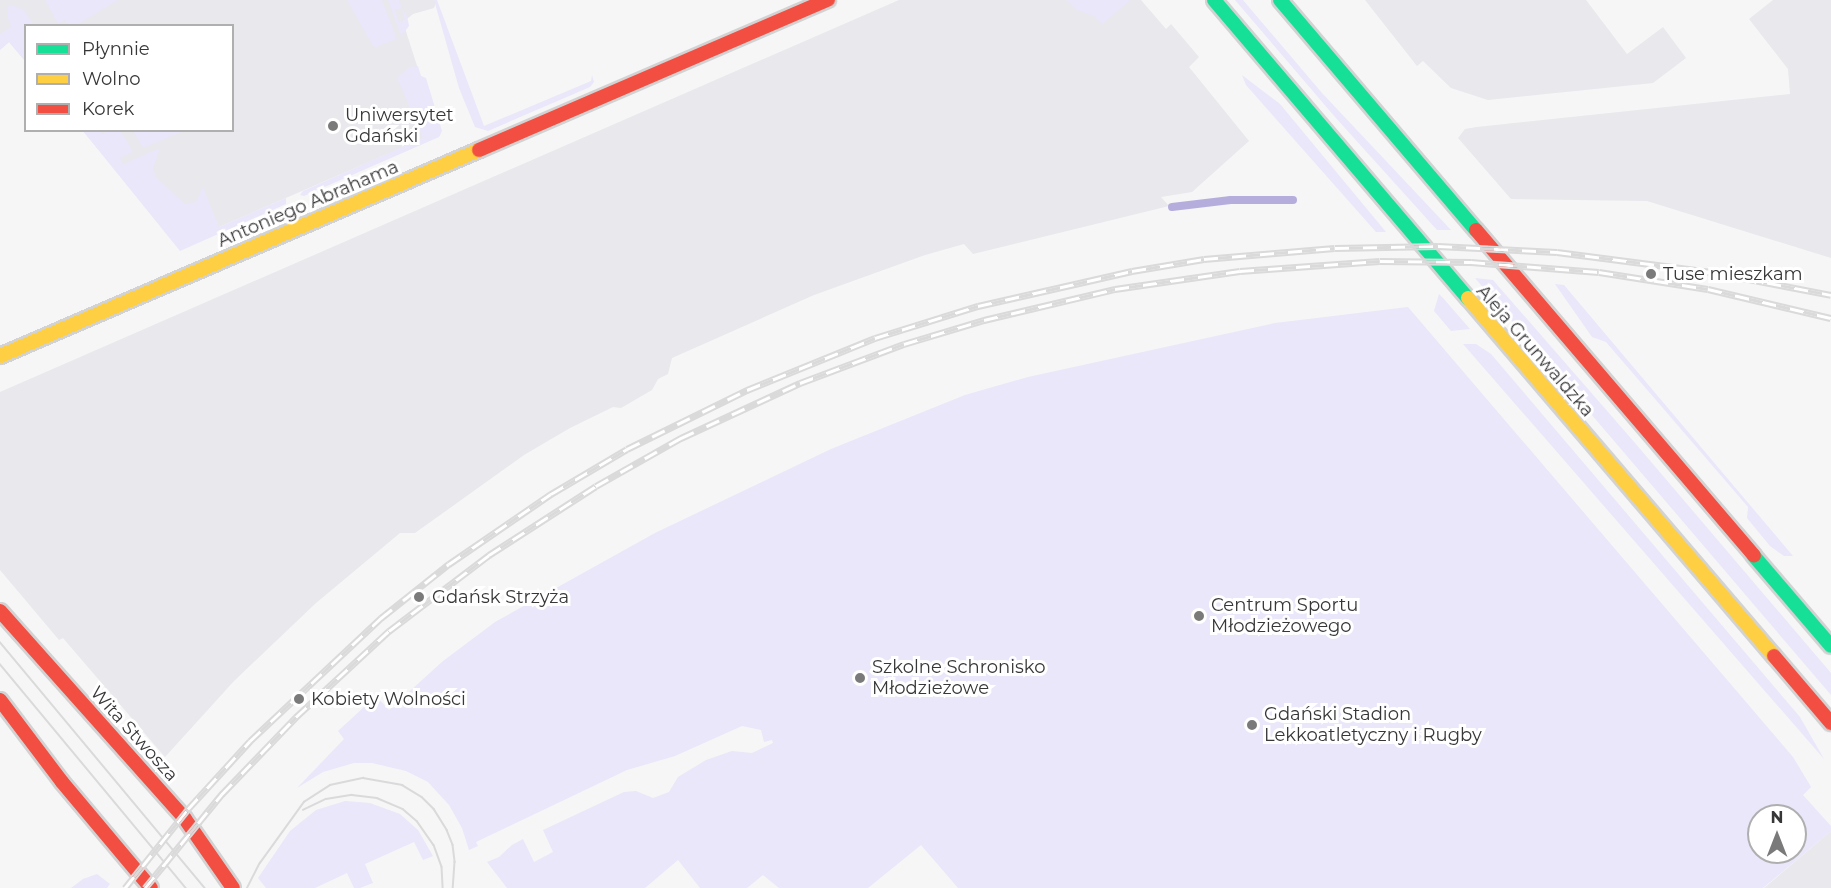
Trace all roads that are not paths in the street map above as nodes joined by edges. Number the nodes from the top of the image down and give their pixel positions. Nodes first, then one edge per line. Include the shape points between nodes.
1 (828, 0) edge
2 (1214, 0) edge
3 (1280, 0) edge
4 (0, 356) edge
5 (0, 611) edge
6 (1831, 646) edge
7 (0, 700) edge
8 (1831, 723) edge
9 (151, 888) edge
10 (232, 888) edge

1 - 4 main road, Antoniego Abrahama
2 - 8 main road, Aleja Grunwaldzka
3 - 6 main road, Aleja Grunwaldzka
5 - 10 main road, Wita Stwosza via 185,819
7 - 9 main road via 62,783

